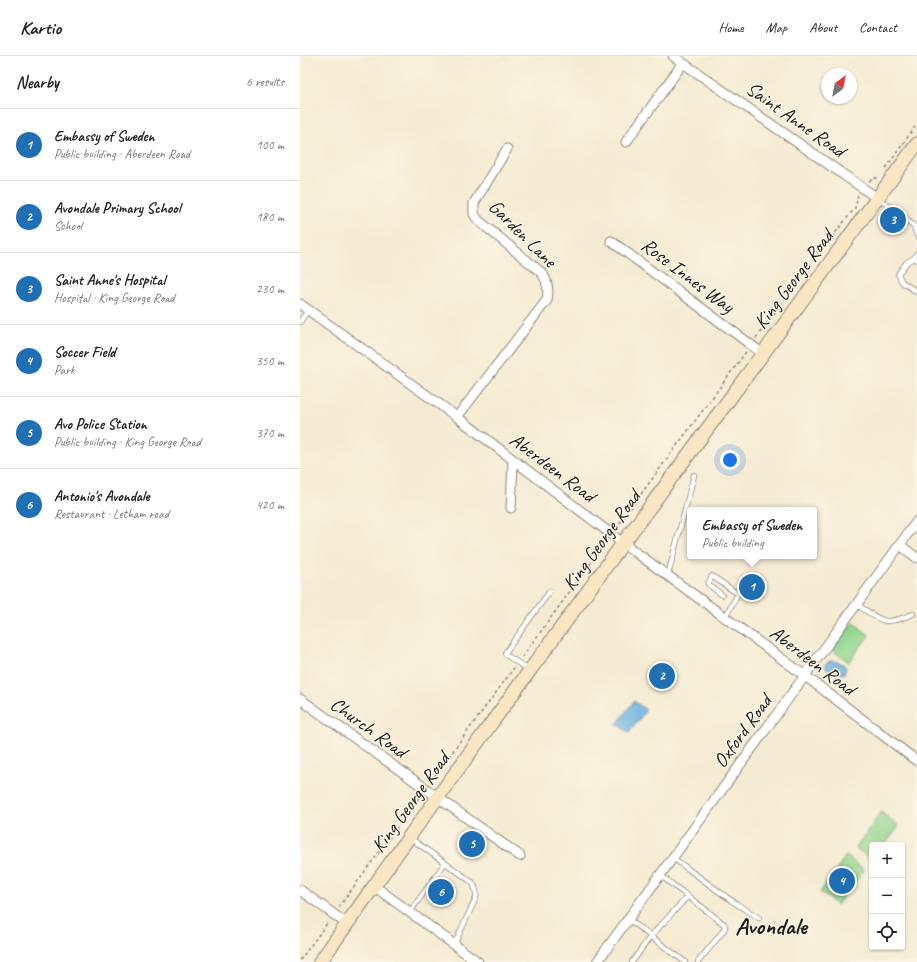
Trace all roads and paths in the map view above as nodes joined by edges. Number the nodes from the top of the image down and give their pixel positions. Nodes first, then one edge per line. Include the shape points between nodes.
1 (673, 56) edge
2 (683, 63) junction
3 (626, 142) dead end
4 (917, 144) edge
5 (507, 149) dead end
6 (878, 198) junction
7 (915, 227) edge
8 (917, 236) edge
9 (611, 241) dead end
10 (916, 257) edge
11 (917, 292) edge
12 (304, 307) edge
13 (300, 322) edge
14 (762, 353) junction
15 (457, 417) junction
16 (513, 461) junction
17 (694, 475) dead end
18 (511, 508) dead end
19 (917, 521) edge
20 (623, 543) junction
21 (900, 545) junction
22 (917, 558) edge
23 (668, 575) junction
24 (550, 591) dead end
25 (722, 595) dead end
26 (856, 604) junction
27 (913, 614) dead end
28 (725, 616) junction
29 (530, 671) junction
30 (804, 674) junction
31 (300, 699) edge
32 (917, 760) edge
33 (438, 797) junction
34 (409, 838) junction
35 (520, 856) dead end
36 (673, 858) junction
37 (445, 863) junction
38 (660, 875) junction
39 (374, 886) junction
40 (300, 890) edge
41 (688, 896) junction
42 (410, 912) junction
43 (759, 918) dead end
44 (628, 919) junction
45 (347, 924) junction
46 (650, 937) junction
47 (454, 945) junction
48 (320, 962) edge
49 (478, 962) edge
50 (597, 962) edge
51 (632, 962) edge
52 (685, 962) edge
53 (698, 962) edge

1 - 2 street, Saint Anne Road
2 - 3 street
2 - 6 street, Saint Anne Road
4 - 6 main road, King George Road
5 - 15 street, Garden Lane via 474,202 474,214 542,273 548,285 547,300
6 - 7 lane
6 - 14 main road, King George Road
7 - 8 lane
9 - 14 street, Rose Innes Way
10 - 11 lane via 907,262 898,274 902,282
12 - 13 lane
12 - 15 street, Aberdeen Road
14 - 20 main road, King George Road
15 - 16 street, Aberdeen Road
16 - 18 street
16 - 20 street, Aberdeen Road
17 - 23 lane
19 - 21 street, Oxford Road
20 - 23 street, Aberdeen Road
20 - 29 main road, King George Road
21 - 22 street
21 - 26 street, Oxford Road
23 - 28 street, Aberdeen Road
24 - 29 lane via 505,653
25 - 28 lane via 708,584 712,576 738,594
26 - 27 lane via 885,622
26 - 30 street, Oxford Road
28 - 30 street, Aberdeen Road
29 - 33 main road, King George Road
30 - 32 street, Aberdeen Road
30 - 36 street, Oxford Road
31 - 33 street, Church Road
33 - 34 main road, King George Road
33 - 35 street, Church Road
34 - 37 lane
34 - 39 main road, King George Road
36 - 38 street, Oxford Road
36 - 43 lane
37 - 42 lane
37 - 47 lane via 472,882 477,894
38 - 41 lane
38 - 44 street, Oxford Road
39 - 42 street
39 - 45 main road, King George Road
40 - 45 street
41 - 46 lane
41 - 53 lane via 725,926
42 - 47 street
44 - 46 lane
44 - 50 street, Oxford Road
45 - 48 main road, King George Road
46 - 51 lane
46 - 52 lane
47 - 49 street

